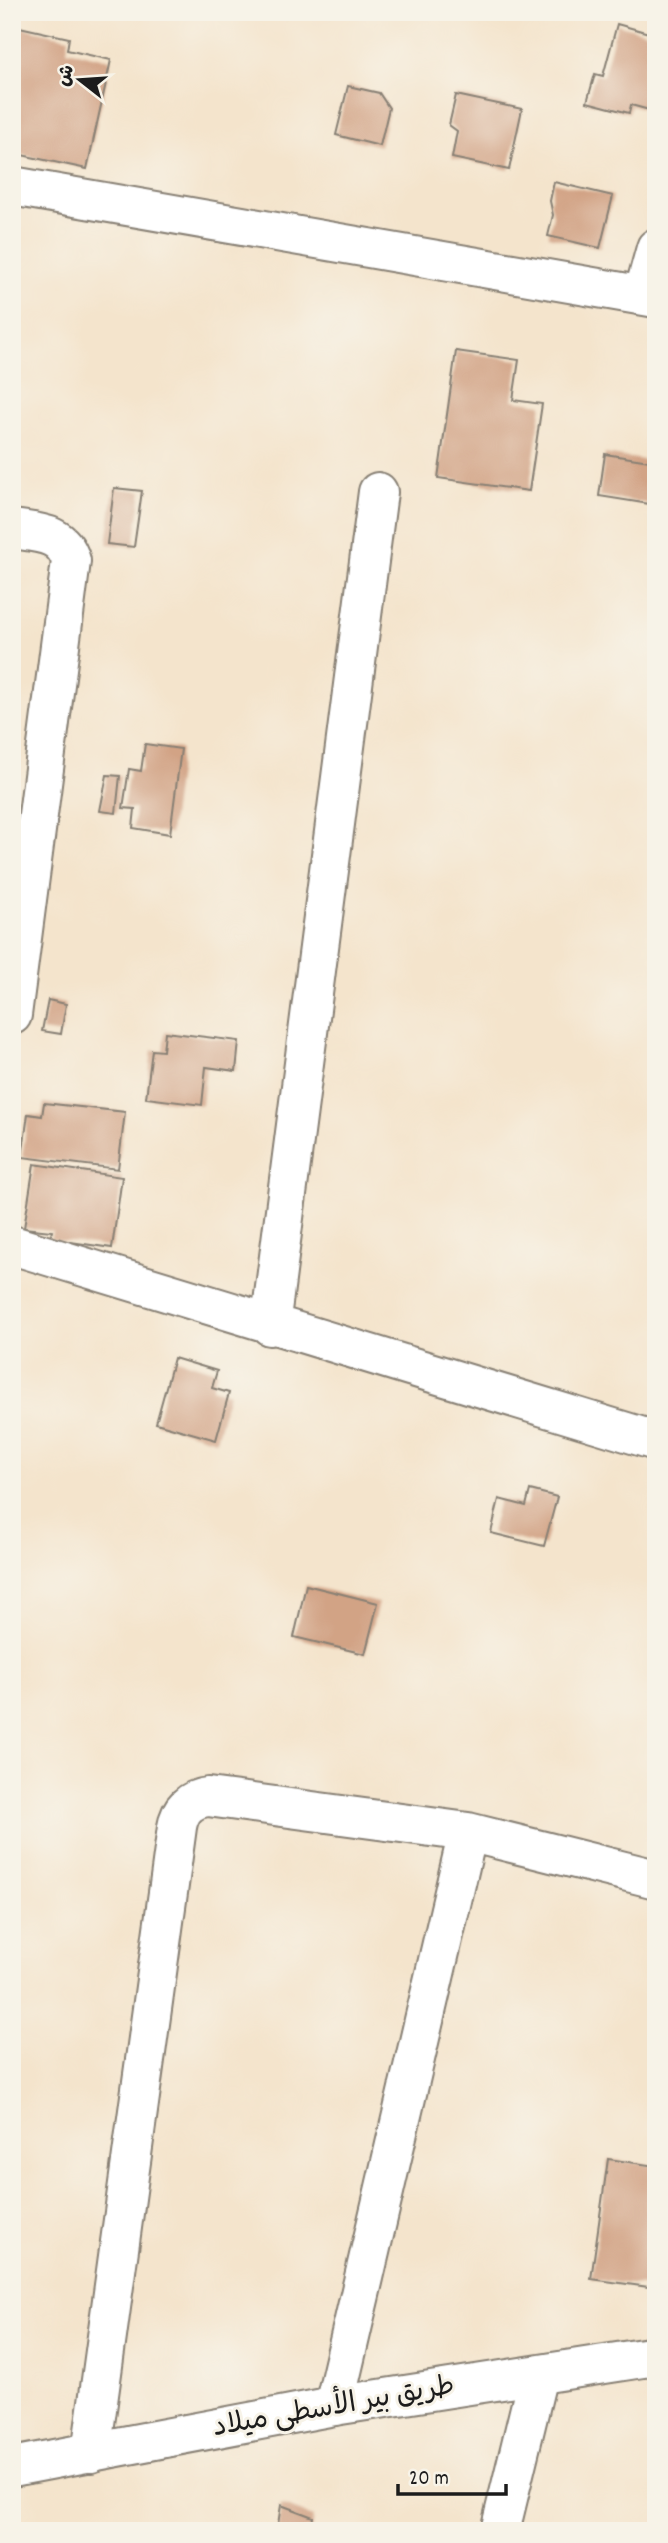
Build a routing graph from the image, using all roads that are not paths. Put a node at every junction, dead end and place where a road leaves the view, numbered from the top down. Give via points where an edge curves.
1 (12, 186) edge
2 (656, 248) edge
3 (649, 296) edge
4 (378, 492) dead end
5 (12, 529) edge
6 (12, 1015) edge
7 (12, 1245) edge
8 (270, 1326) junction
9 (656, 1441) edge
10 (468, 1832) junction
11 (656, 1879) edge
12 (656, 2356) edge
13 (538, 2375) junction
14 (334, 2406) junction
15 (92, 2453) junction
16 (12, 2467) edge
17 (500, 2531) edge

1 - 3 street
2 - 3 street
4 - 8 street
5 - 6 street via 51,535 61,541 71,561
7 - 8 street
8 - 9 street
10 - 11 street
10 - 14 street
10 - 15 street via 208,1797 190,1802 178,1817
12 - 13 street, طريق بير الأسطى ميلاد
13 - 14 street, طريق بير الأسطى ميلاد
13 - 17 street
14 - 15 street, طريق بير الأسطى ميلاد
15 - 16 street, طريق بير الأسطى ميلاد

